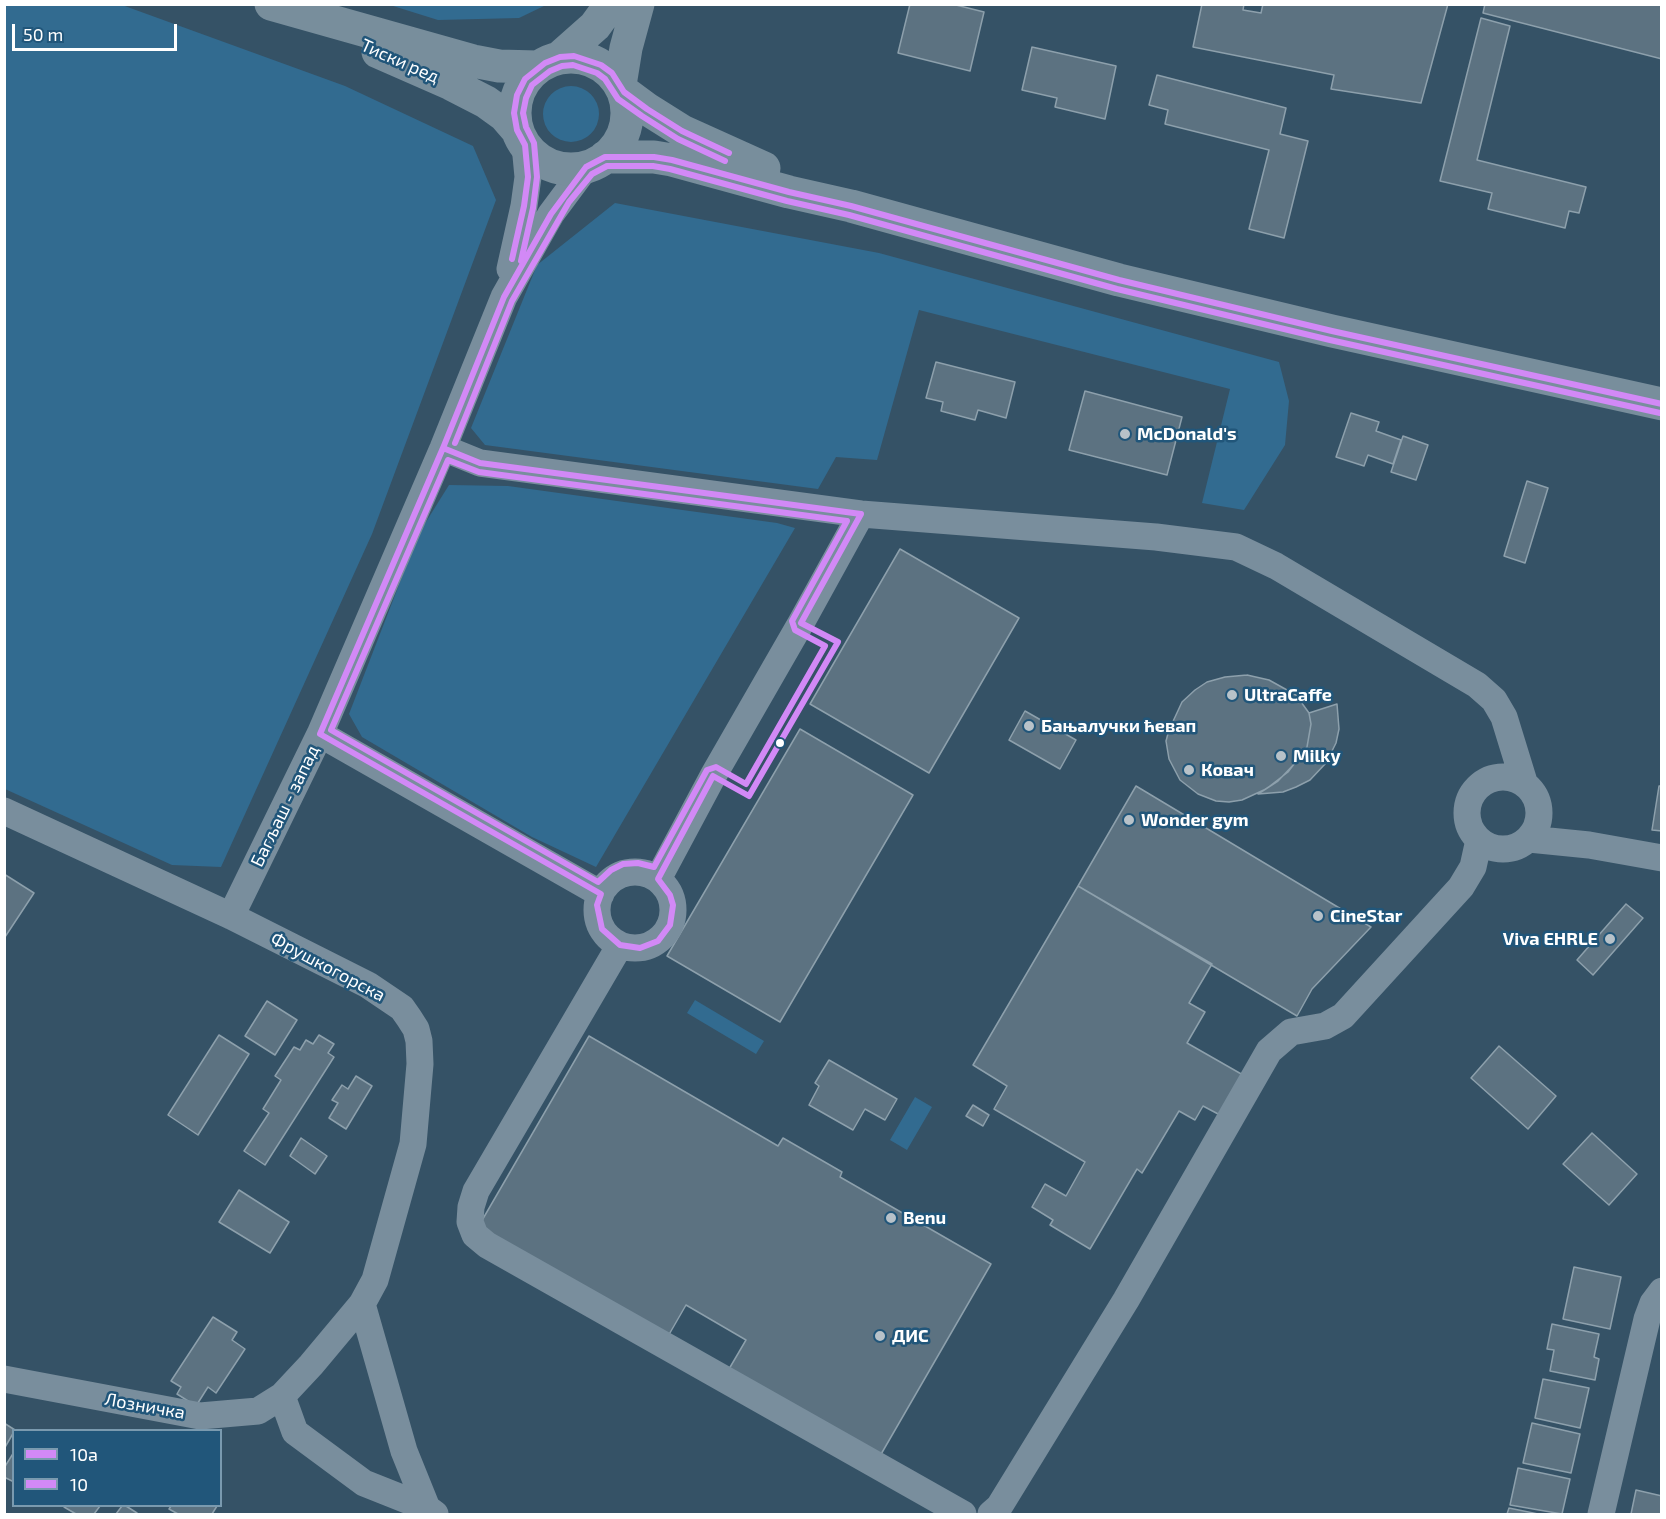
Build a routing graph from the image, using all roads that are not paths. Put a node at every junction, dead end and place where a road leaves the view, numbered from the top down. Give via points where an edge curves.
1 (611, 4) edge
2 (638, 4) edge
3 (273, 5) edge
4 (549, 62) junction
5 (622, 88) junction
6 (521, 137) junction
7 (596, 162) junction
8 (851, 206) junction
9 (504, 297) junction
10 (1662, 404) edge
11 (443, 448) junction
12 (861, 514) junction
13 (320, 734) junction
14 (1512, 779) junction
15 (4, 811) edge
16 (1540, 815) junction
17 (1479, 840) junction
18 (1518, 844) junction
19 (1589, 845) junction
20 (1662, 858) edge
21 (658, 879) junction
22 (1461, 887) junction
23 (600, 894) junction
24 (231, 916) junction
25 (620, 945) junction
26 (1662, 1292) edge
27 (362, 1304) junction
28 (4, 1379) edge
29 (282, 1396) junction
30 (431, 1511) edge
31 (963, 1515) edge
32 (991, 1515) edge
33 (1601, 1515) edge

1 - 4 main road via 595,26
2 - 5 main road via 626,48
3 - 4 main road, Тиски ред via 472,61 499,66
3 - 6 main road, Тиски ред via 461,89 495,109
4 - 5 main road via 574,56 601,65
4 - 6 main road via 525,80 517,95 514,112
5 - 7 main road via 627,110 625,128 618,144
5 - 8 main road via 661,119 704,142
6 - 7 main road via 534,155 558,168
6 - 9 street, Багљаш - запад via 528,177
7 - 8 main road via 647,157 672,160
7 - 9 street, Багљаш - запад via 551,214
8 - 10 main road via 1265,316
9 - 11 street, Багљаш - запад
11 - 12 street via 480,463 507,468
11 - 13 street, Багљаш - запад
12 - 14 street via 1236,547 1477,685 1494,700 1504,717 1510,736
12 - 21 street
13 - 23 street
13 - 24 street, Багљаш - запад
14 - 16 street via 1536,796
14 - 17 street via 1483,783 1471,796 1469,824
15 - 24 street, Фрушкогорска
16 - 18 street via 1535,832
16 - 19 street
17 - 18 street via 1488,846
17 - 22 street via 1473,867
18 - 19 street
18 - 22 street
19 - 20 street
21 - 23 street via 648,874 626,873 616,877
21 - 25 street via 673,905 666,933 649,946
22 - 32 street via 1343,1016 1325,1026 1291,1032 1269,1051 1126,1300
23 - 25 street via 597,905 602,929
24 - 27 street, Фрушкогорска via 368,985 402,1008 416,1029 420,1064 413,1144 384,1252
25 - 31 street via 476,1191 470,1222 475,1234 498,1251
26 - 33 street via 1647,1319
27 - 29 street, Фрушкогорска
27 - 30 street via 404,1451
28 - 29 street, Лозничка via 200,1416 258,1411
29 - 30 street via 295,1432 364,1483

